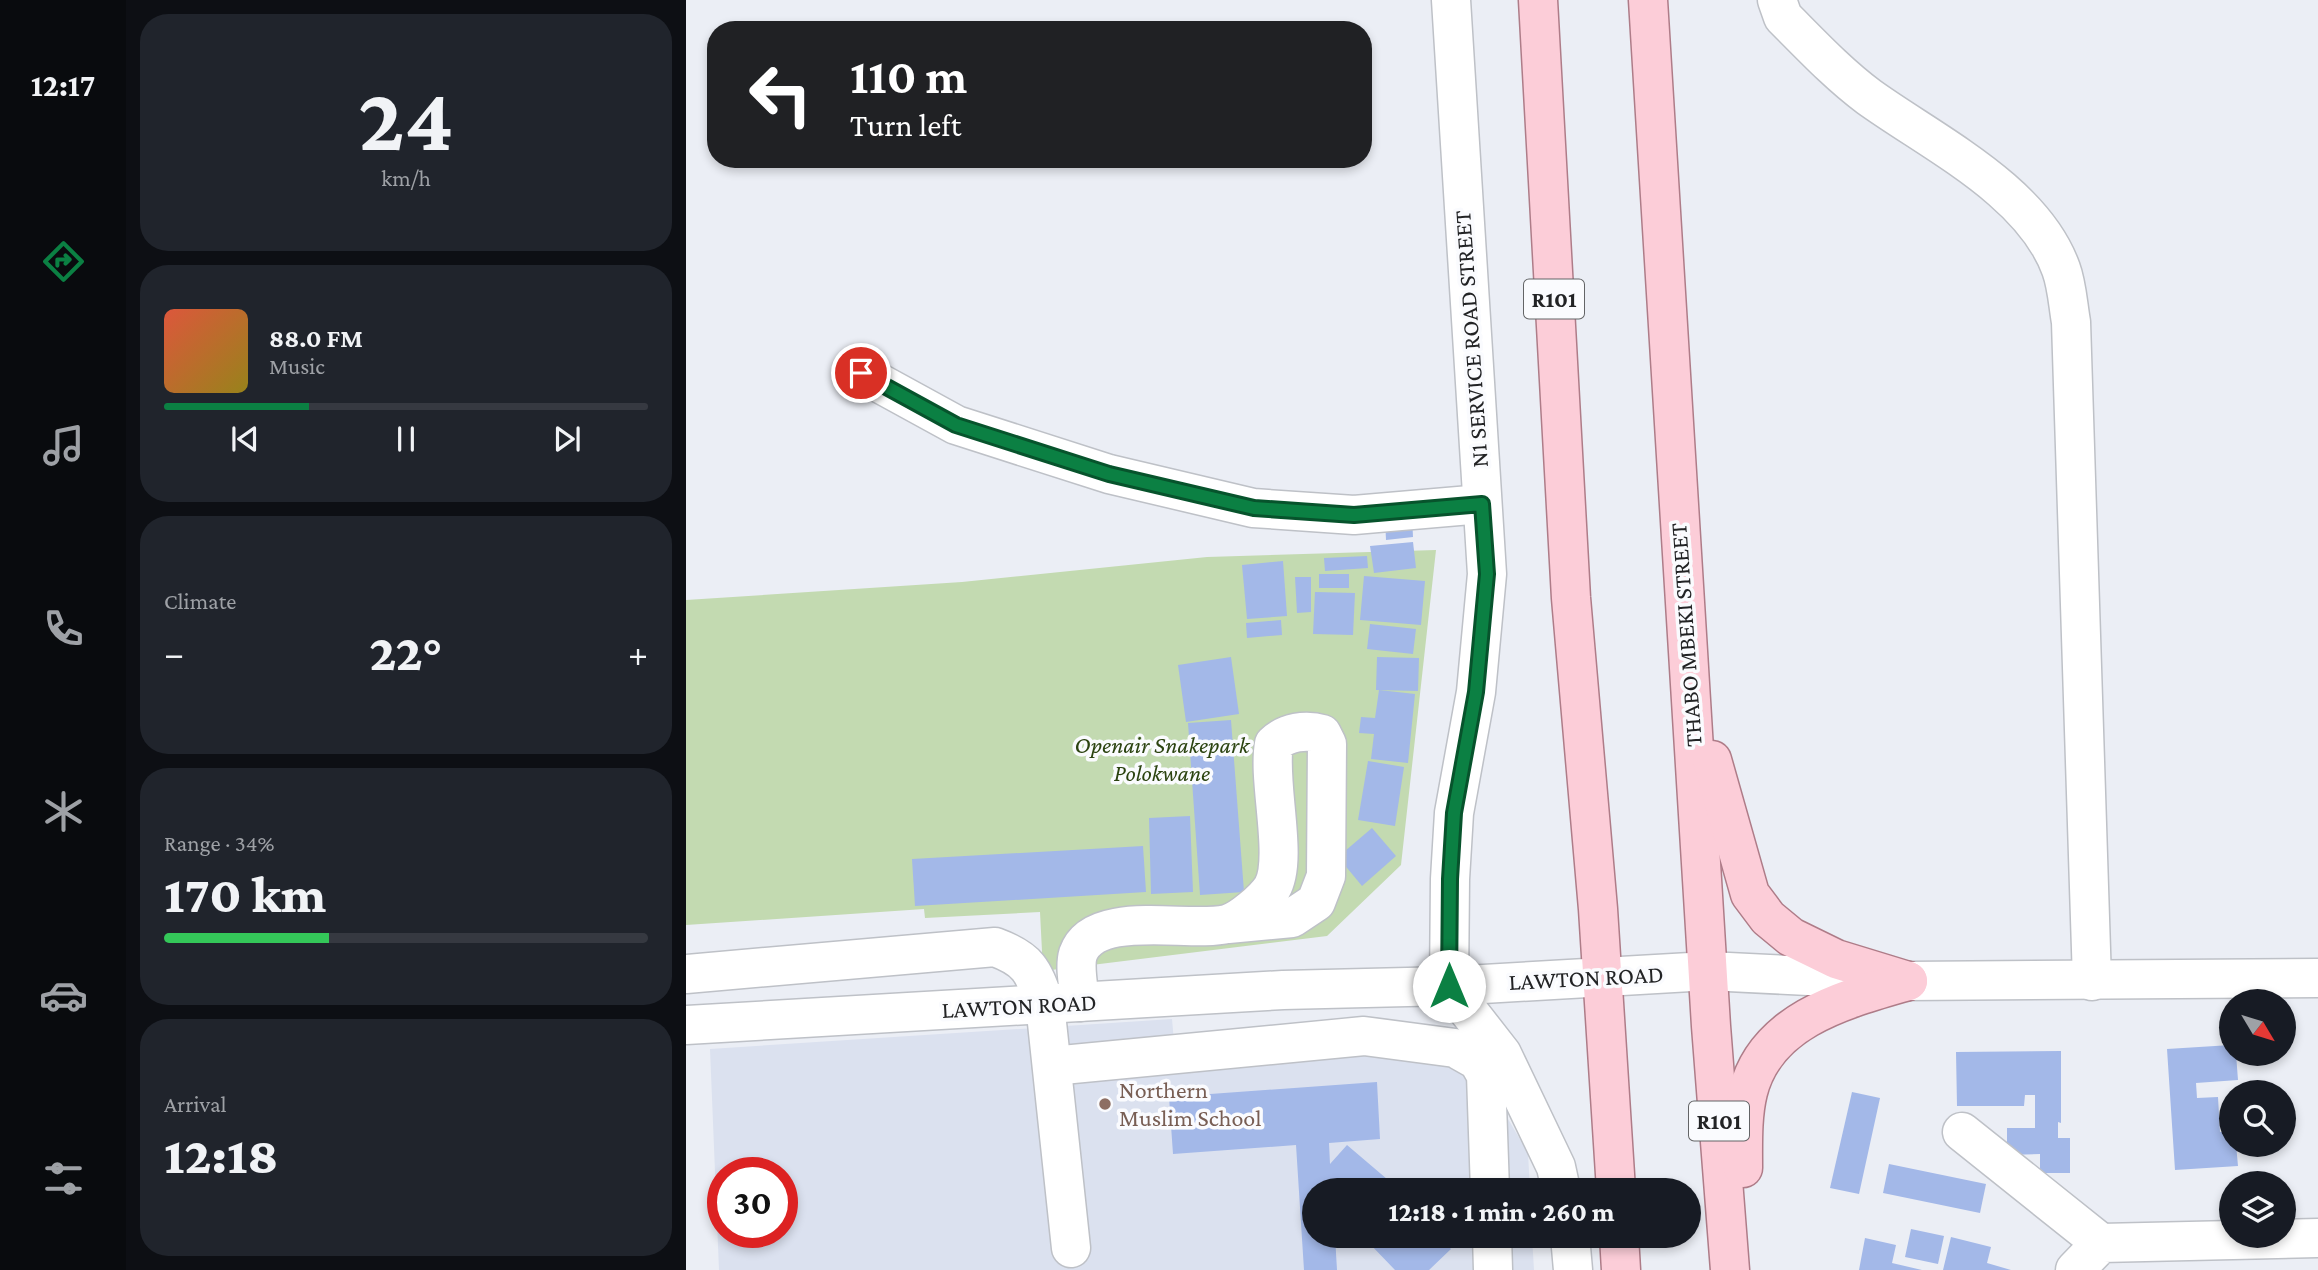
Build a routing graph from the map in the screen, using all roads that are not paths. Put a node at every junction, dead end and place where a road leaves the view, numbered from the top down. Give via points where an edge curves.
1 (1451, 0) edge
2 (1538, 0) edge
3 (1648, 0) edge
4 (1777, 0) edge
5 (861, 373) dead end
6 (1482, 504) junction
7 (1689, 670) junction
8 (1228, 924) junction
9 (1708, 971) junction
10 (686, 974) edge
11 (1602, 975) junction
12 (2318, 978) edge
13 (1908, 981) junction
14 (2092, 981) junction
15 (1449, 986) junction
16 (1063, 1003) junction
17 (686, 1025) edge
18 (1052, 1066) junction
19 (1962, 1132) dead end
20 (1490, 1178) edge
21 (1558, 1178) edge
22 (1615, 1178) edge
23 (2318, 1238) edge
24 (1071, 1248) dead end
25 (1492, 1248) edge
26 (1571, 1248) edge
27 (1620, 1248) edge
28 (2088, 1256) edge
29 (1493, 1270) edge
30 (1573, 1270) edge
31 (1621, 1270) edge
32 (1730, 1270) edge
33 (1738, 1270) edge

1 - 6 street, N1 SERVICE ROAD STREET
2 - 11 main road, R101 via 1571,597
3 - 7 main road, THABO MBEKI STREET / R101
4 - 14 street via 1783,16 1866,95 2008,196 2037,226 2061,269 2071,322
5 - 6 street via 956,425 1109,474 1254,508 1354,515
6 - 15 street, N1 SERVICE ROAD STREET via 1487,574 1476,692 1454,813
7 - 9 main road, THABO MBEKI STREET / R101
7 - 13 main road via 1750,894 1768,918 1791,937 1836,959
8 - 8 street via 1292,918 1316,902 1326,876 1327,744 1322,734 1282,736 1274,744 1278,865 1274,885 1264,899
8 - 16 street via 1107,928 1087,938
9 - 11 street, LAWTON ROAD
9 - 13 street, LAWTON ROAD
9 - 32 main road, THABO MBEKI STREET / R101
10 - 16 street via 995,947 1019,956
11 - 15 street, LAWTON ROAD
11 - 22 main road, R101
12 - 14 street, LAWTON ROAD
13 - 14 street, LAWTON ROAD
13 - 33 main road via 1816,1012 1788,1031 1762,1059 1748,1092
15 - 16 street, LAWTON ROAD
15 - 21 street via 1502,1054
16 - 17 street, LAWTON ROAD
16 - 18 street
18 - 20 street via 1364,1036 1455,1048 1478,1061 1486,1075
18 - 24 street
19 - 28 street
23 - 28 street
25 - 29 street
26 - 30 street
27 - 31 main road

